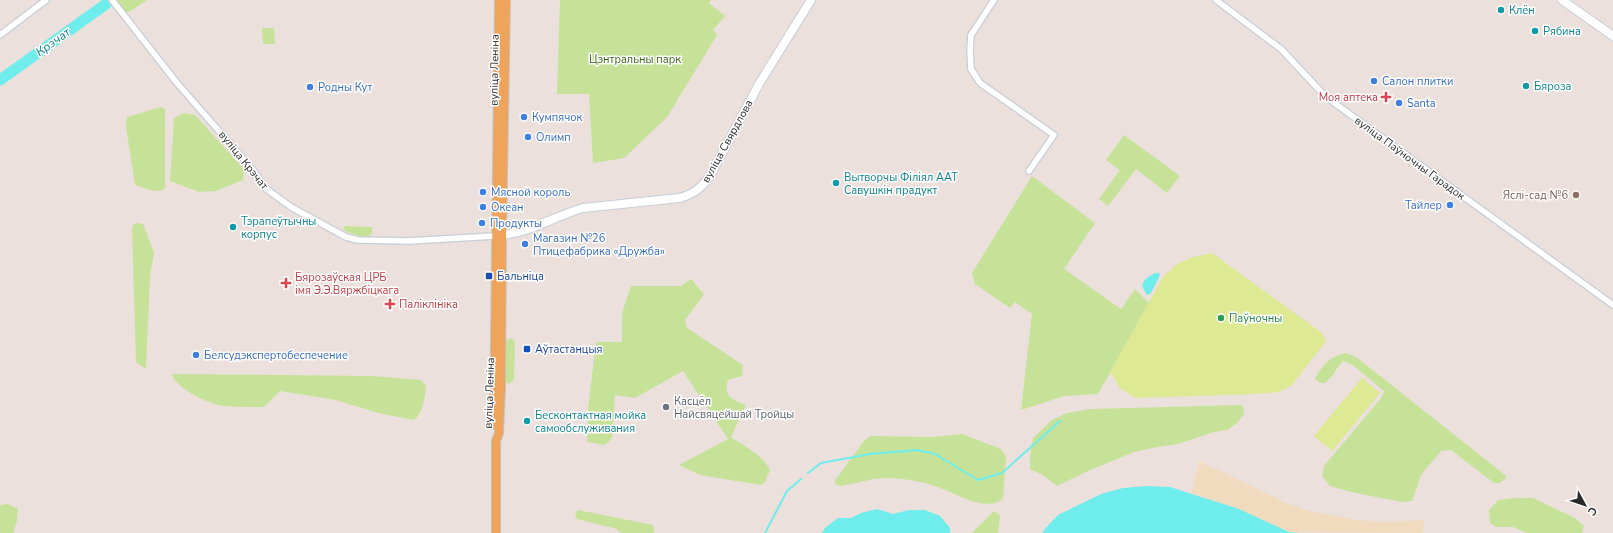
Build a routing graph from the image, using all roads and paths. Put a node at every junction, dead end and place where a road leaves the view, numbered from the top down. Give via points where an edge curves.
1 (46, 0) edge
2 (112, 0) edge
3 (499, 0) edge
4 (506, 0) edge
5 (810, 0) edge
6 (994, 0) edge
7 (1216, 0) edge
8 (1562, 0) edge
9 (0, 35) edge
10 (1613, 36) edge
11 (1029, 171) dead end
12 (498, 236) junction
13 (1613, 305) edge
14 (496, 533) edge

1 - 9 street
2 - 12 street, вуліца Крэчат via 177,83 254,171 265,188 290,207 346,237 358,240 408,241
3 - 12 main road, вуліца Леніна
4 - 12 main road, вуліца Леніна
5 - 12 main road, вуліца Свярдлова via 766,72 712,172 698,190 679,198 583,208 523,232
6 - 11 street via 971,35 971,68 980,83 1054,136
7 - 13 street, вуліца Паўночны Гарадок via 1281,49 1326,97
8 - 10 main road
12 - 14 main road, вуліца Леніна via 494,432

